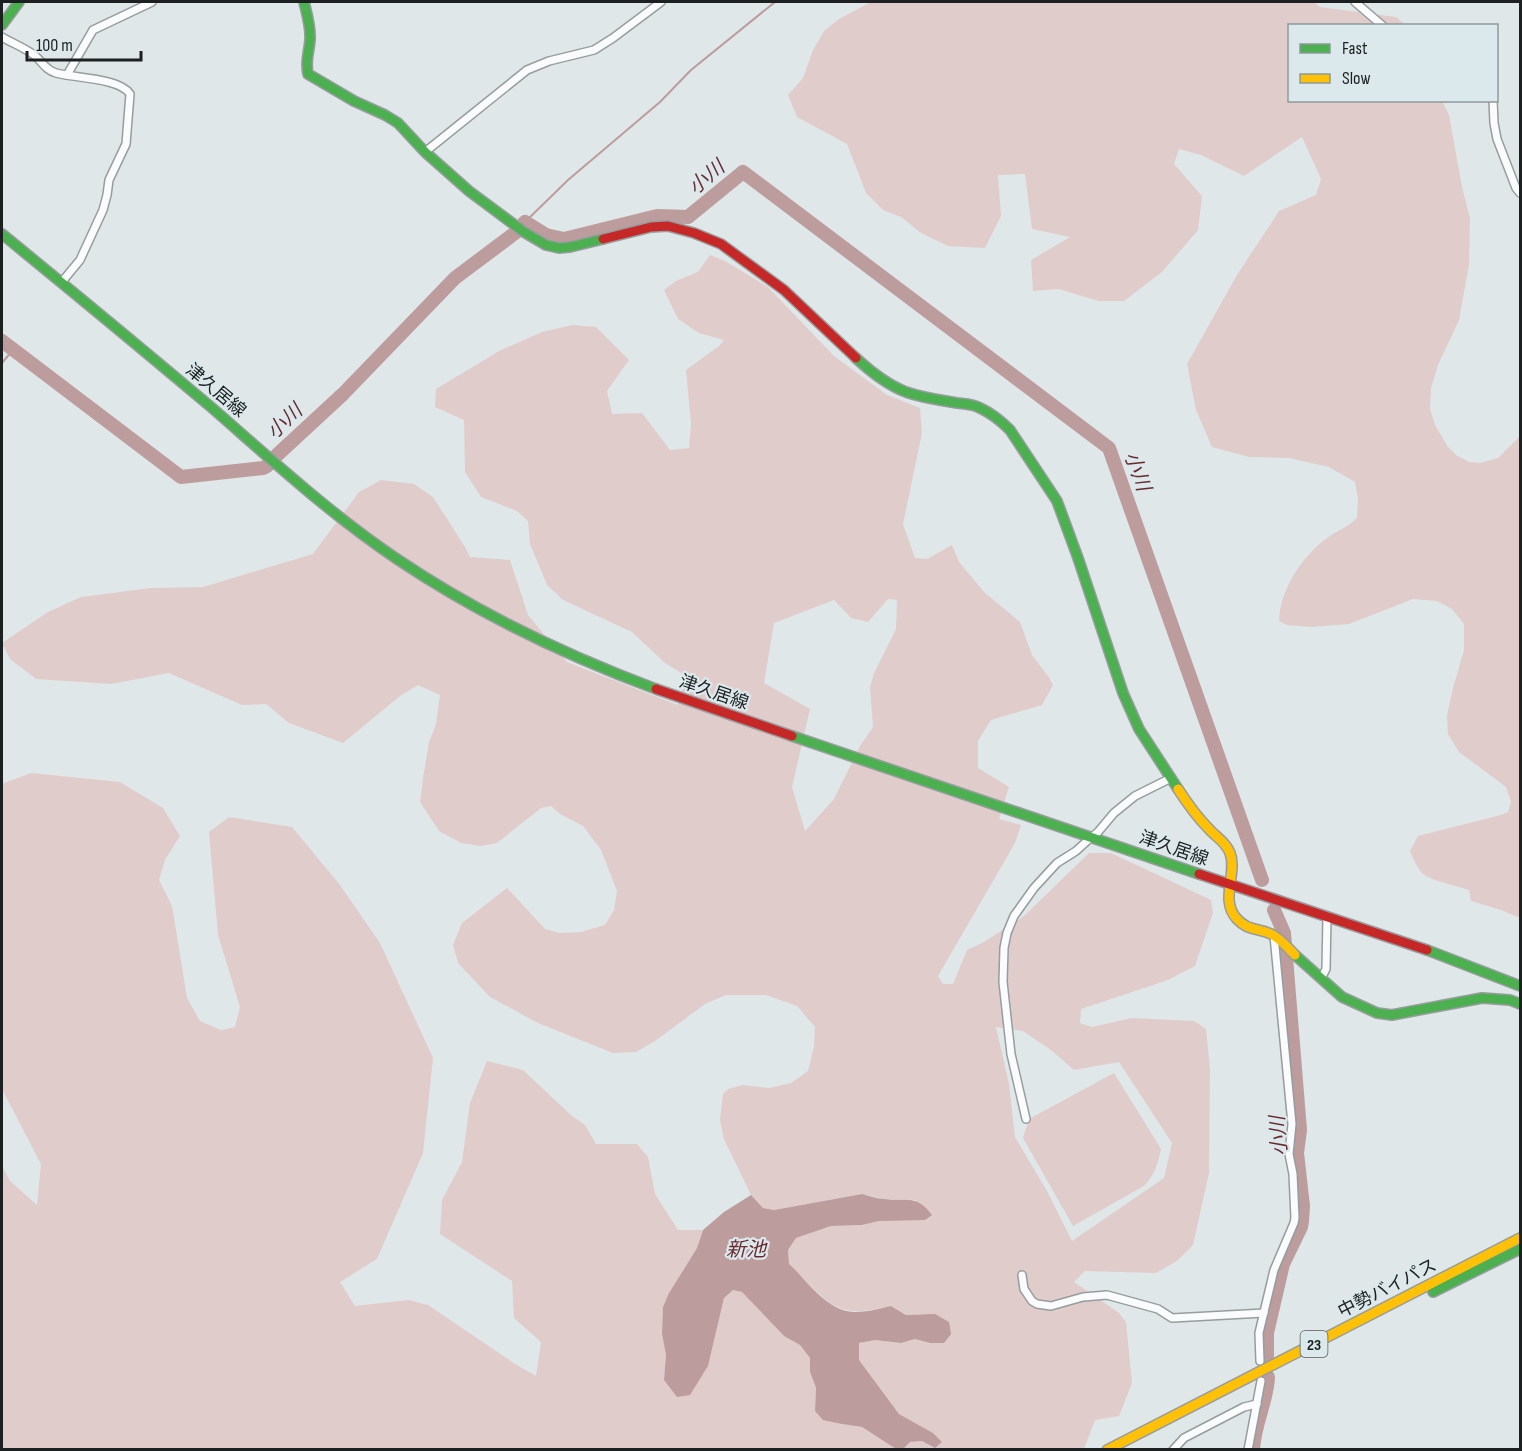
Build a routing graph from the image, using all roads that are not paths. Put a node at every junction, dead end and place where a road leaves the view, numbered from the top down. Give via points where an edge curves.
1 (19, 2) edge
2 (152, 2) edge
3 (304, 2) edge
4 (661, 2) edge
5 (1355, 2) edge
6 (1381, 24) edge
7 (2, 25) edge
8 (2, 37) edge
9 (67, 75) junction
10 (1492, 102) edge
11 (425, 152) junction
12 (1521, 193) edge
13 (2, 234) edge
14 (61, 283) junction
15 (1171, 778) junction
16 (1092, 837) junction
17 (1229, 885) junction
18 (1327, 916) junction
19 (1281, 942) junction
20 (1321, 978) junction
21 (1521, 986) edge
22 (1521, 1004) edge
23 (1026, 1119) dead end
24 (1521, 1238) edge
25 (1521, 1249) edge
26 (1022, 1275) dead end
27 (1264, 1312) junction
28 (1260, 1361) dead end
29 (1261, 1381) dead end
30 (1257, 1404) junction
31 (1107, 1449) edge
32 (1116, 1449) edge
33 (1173, 1449) edge
34 (1248, 1449) edge

1 - 7 main road
2 - 9 street via 93,30
3 - 11 main road via 310,28 304,62 308,74 398,123
4 - 11 street via 594,50 527,70
5 - 6 street
8 - 9 street via 34,55 50,71
9 - 14 street via 124,87 131,99 126,144 109,180 103,210 80,260
10 - 12 street via 1497,139
11 - 15 main road via 469,191 546,245 559,248 668,226 721,244 784,290 863,365 894,387 932,399 972,405 1002,422 1057,501 1123,693 1139,729
13 - 14 main road, 津久居線
14 - 16 main road, 津久居線 via 360,534 489,614 631,681
15 - 16 street via 1135,796
15 - 17 main road via 1188,805 1230,851 1233,864
16 - 17 main road, 津久居線
16 - 23 street via 1057,863 1034,888 1007,933 1003,982 1011,1054
17 - 18 main road, 津久居線
17 - 19 main road via 1228,894 1237,919
18 - 20 street via 1326,969
18 - 21 main road, 津久居線
19 - 20 main road
19 - 27 street via 1295,1218 1274,1270
20 - 22 main road via 1342,997 1377,1013 1392,1015 1482,998
24 - 31 main road, 中勢バイパス / 23
25 - 32 main road, 中勢バイパス / 23 via 1321,1343
26 - 27 street via 1024,1289 1037,1304 1051,1306 1107,1295 1158,1309 1172,1318
27 - 28 street
29 - 30 street
30 - 33 street via 1184,1438
30 - 34 street

